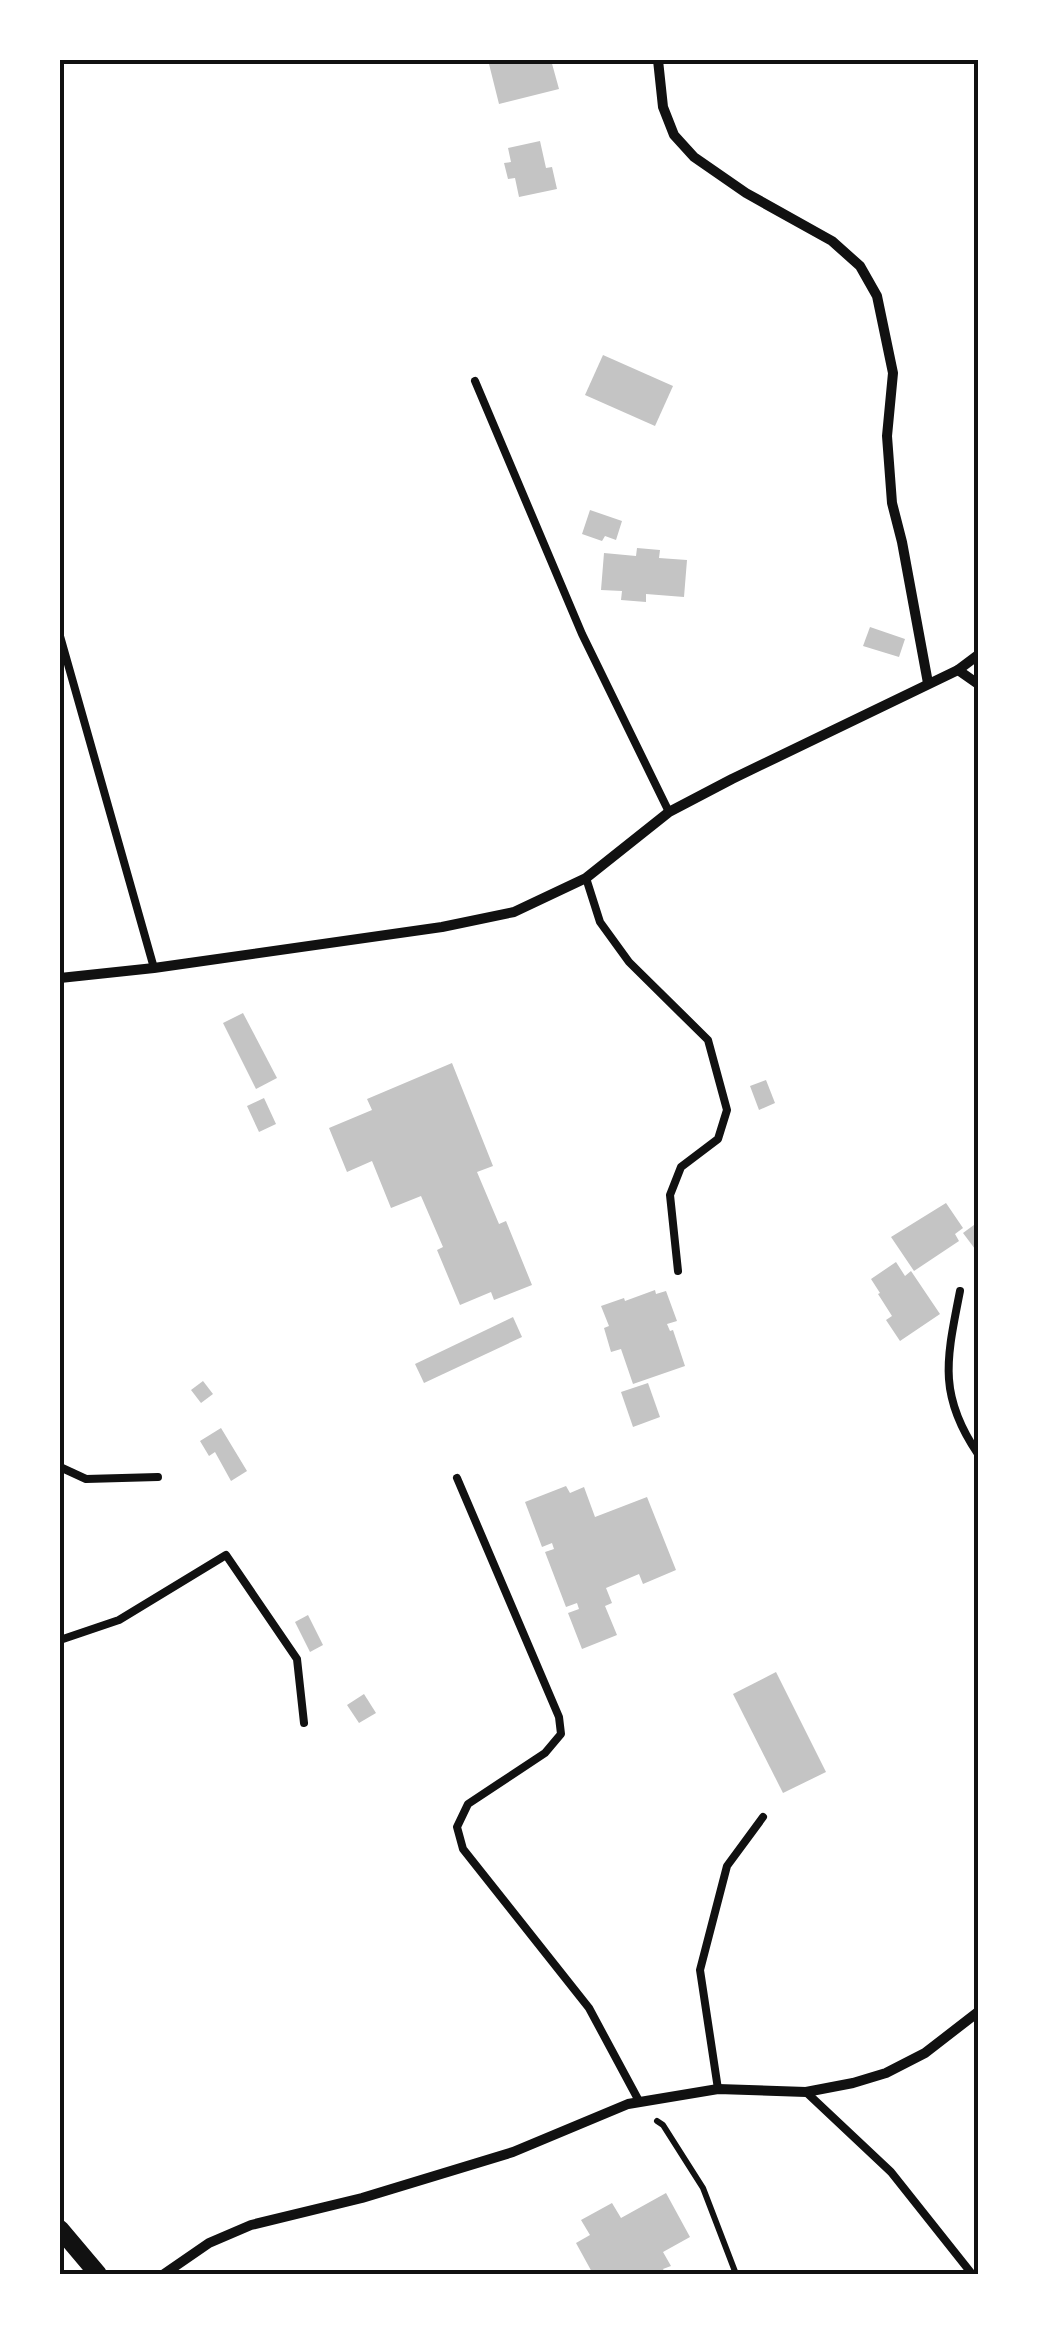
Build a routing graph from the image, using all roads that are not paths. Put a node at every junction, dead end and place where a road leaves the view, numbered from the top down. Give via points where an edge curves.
1 (658, 60) edge
2 (474, 381) dead end
3 (60, 636) edge
4 (978, 655) edge
5 (958, 670) junction
6 (928, 683) junction
7 (978, 684) edge
8 (669, 812) junction
9 (586, 878) junction
10 (154, 968) junction
11 (60, 978) edge
12 (678, 1271) dead end
13 (960, 1292) dead end
14 (978, 1454) edge
15 (60, 1467) edge
16 (158, 1476) dead end
17 (457, 1478) dead end
18 (60, 1640) edge
19 (304, 1723) dead end
20 (763, 1817) dead end
21 (978, 2012) edge
22 (718, 2089) junction
23 (806, 2092) junction
24 (634, 2103) junction
25 (60, 2228) edge
26 (98, 2274) edge
27 (164, 2274) edge
28 (972, 2274) edge

1 - 6 street via 674,135 746,193 832,241 860,266 877,296 893,374 887,436 892,503
2 - 8 lane via 582,634
3 - 10 lane
4 - 5 street
5 - 6 street
5 - 7 street
6 - 8 street
8 - 9 street
9 - 10 street via 514,912 442,927
9 - 12 lane via 600,922 629,962 708,1040 727,1110 718,1138 681,1168 670,1195
10 - 11 street
13 - 14 lane via 949,1391
15 - 16 lane via 86,1479
17 - 24 lane via 562,1734 468,1804 457,1827 463,1849 589,2008
18 - 19 lane via 119,1620 226,1555 297,1660
20 - 22 lane via 727,1866 700,1970
21 - 23 street via 925,2053 886,2072
22 - 23 street
22 - 24 street
23 - 28 lane via 891,2172
24 - 27 street via 514,2152 251,2225 209,2242
25 - 26 street

